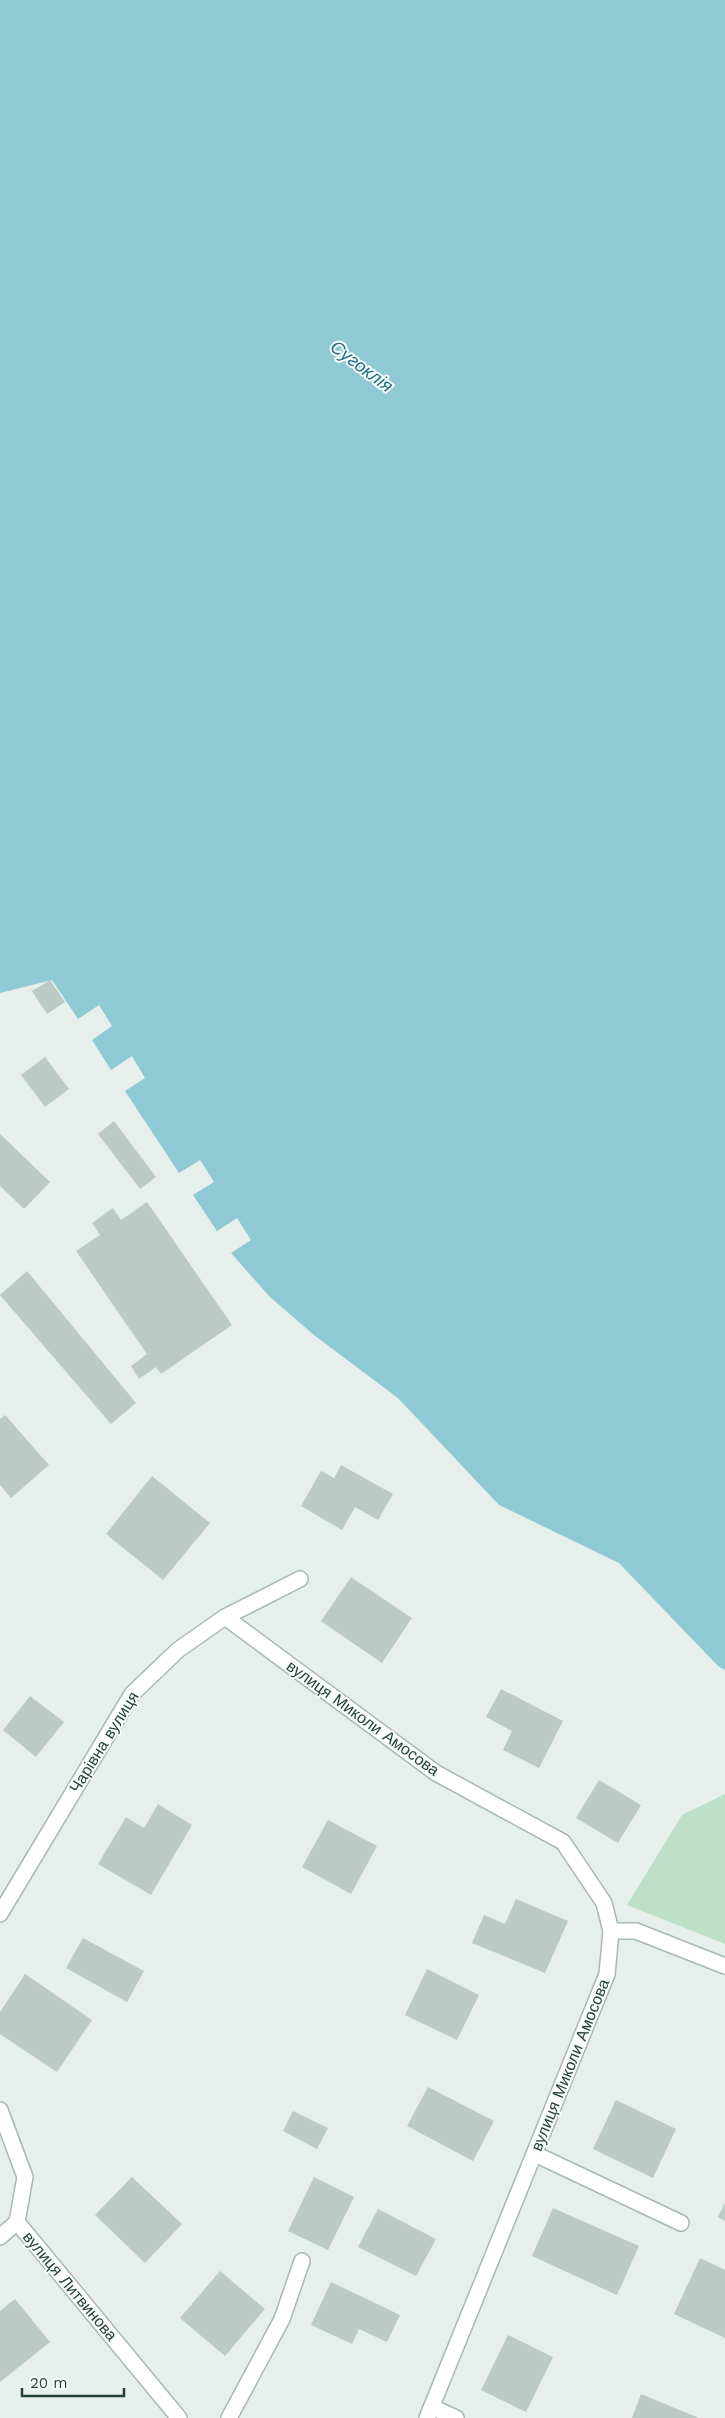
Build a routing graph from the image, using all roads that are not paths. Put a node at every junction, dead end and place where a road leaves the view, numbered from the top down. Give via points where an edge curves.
1 (300, 1578) dead end
2 (225, 1617) junction
3 (0, 1914) edge
4 (611, 1931) junction
5 (725, 1966) edge
6 (0, 2110) edge
7 (535, 2154) junction
8 (16, 2222) junction
9 (681, 2223) dead end
10 (0, 2237) edge
11 (302, 2261) dead end
12 (430, 2412) edge
13 (180, 2418) edge
14 (229, 2418) edge
15 (456, 2418) edge

1 - 2 street, Чарівна вулиця
2 - 3 street, Чарівна вулиця via 178,1650 132,1694
2 - 4 street, вулиця Миколи Амосова via 436,1773 563,1842 604,1903
4 - 5 street via 636,1931
4 - 7 street, вулиця Миколи Амосова via 607,1974
6 - 8 street, вулиця Литвинова via 25,2177
7 - 9 street
7 - 12 street, вулиця Миколи Амосова
8 - 10 street
8 - 13 street, вулиця Литвинова
11 - 14 street via 282,2319
12 - 15 street

